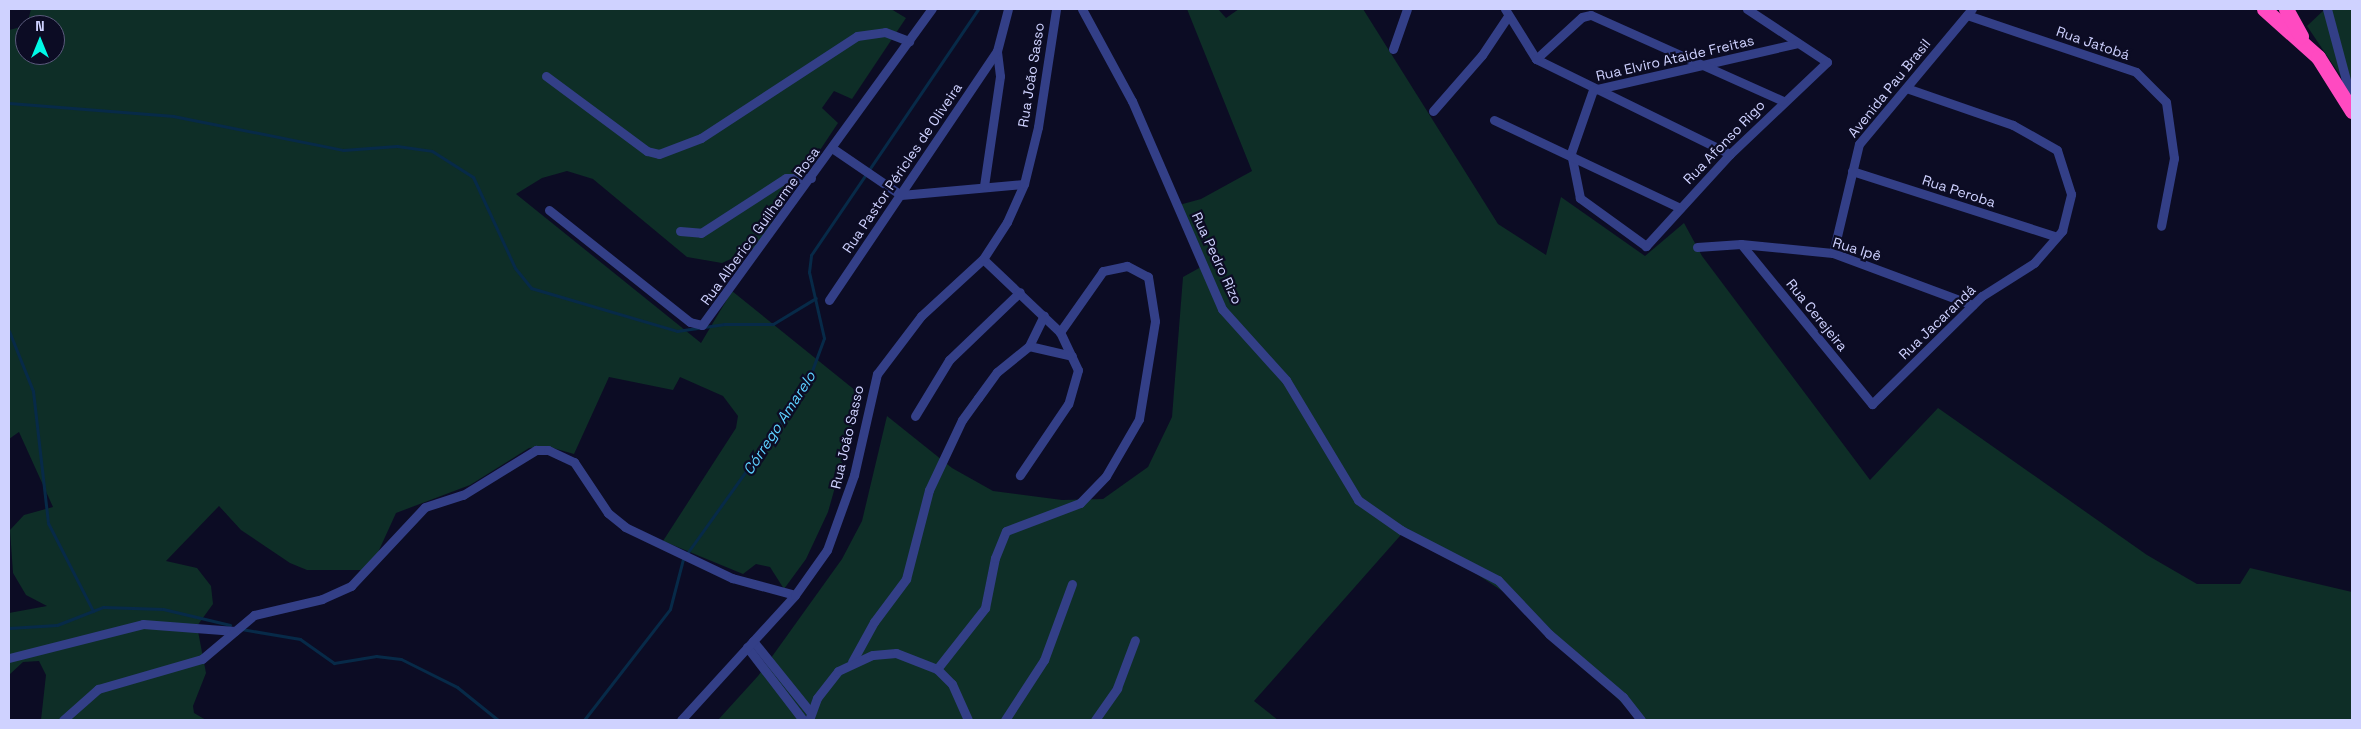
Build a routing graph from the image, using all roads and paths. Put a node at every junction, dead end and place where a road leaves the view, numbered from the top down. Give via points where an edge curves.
1 (932, 9) edge
2 (1008, 9) edge
3 (1056, 9) edge
4 (1082, 9) edge
5 (1407, 9) edge
6 (1746, 9) edge
7 (2264, 9) edge
8 (2286, 9) edge
9 (2327, 9) edge
10 (1506, 12) edge
11 (1969, 12) edge
12 (909, 41) junction
13 (2304, 41) junction
14 (1798, 43) junction
15 (1393, 49) dead end
16 (998, 51) junction
17 (1536, 59) junction
18 (1704, 66) junction
19 (546, 76) dead end
20 (1906, 88) junction
21 (1593, 90) junction
22 (1783, 101) junction
23 (2352, 102) edge
24 (1433, 111) dead end
25 (2352, 111) edge
26 (1494, 120) dead end
27 (832, 148) junction
28 (1571, 153) junction
29 (1730, 154) junction
30 (1852, 172) junction
31 (811, 178) junction
32 (1024, 184) junction
33 (984, 186) junction
34 (901, 195) junction
35 (1680, 208) junction
36 (550, 210) dead end
37 (2160, 226) dead end
38 (680, 231) dead end
39 (2057, 237) junction
40 (1741, 244) junction
41 (1697, 247) dead end
42 (1833, 254) junction
43 (983, 259) junction
44 (1020, 292) junction
45 (829, 300) dead end
46 (1973, 305) junction
47 (1044, 315) junction
48 (1060, 332) junction
49 (1029, 346) junction
50 (1072, 356) junction
51 (1872, 404) joint
52 (915, 416) dead end
53 (1020, 475) dead end
54 (1072, 584) dead end
55 (795, 594) junction
56 (235, 630) junction
57 (1135, 640) dead end
58 (750, 644) junction
59 (9, 658) edge
60 (852, 662) junction
61 (938, 670) junction
62 (808, 714) edge
63 (799, 719) edge
64 (63, 720) edge
65 (681, 720) edge
66 (968, 720) edge
67 (1005, 720) edge
68 (1096, 720) edge
69 (1641, 720) edge

1 - 12 street, Rua Alberico Guilherme Rosa
2 - 16 street
3 - 32 street, Rua João Sasso via 1038,127
4 - 69 street, Rua Pedro Rizo via 1132,101 1222,309 1286,380 1358,500 1401,530 1498,580 1549,634 1623,697
5 - 15 street
6 - 14 street
7 - 13 highway
8 - 13 highway
9 - 23 street
10 - 17 street
10 - 24 street via 1482,55
11 - 20 street, Avenida Pau Brasil
11 - 37 street, Rua Jatobá via 2136,72 2166,102 2174,158
12 - 19 street via 885,32 857,36 701,138 659,154 646,151
12 - 27 street, Rua Alberico Guilherme Rosa
13 - 25 highway
14 - 18 street, Rua Elviro Ataide Freitas
14 - 22 street, Rua Afonso Rigo via 1827,62
16 - 33 street via 1000,76
16 - 34 street, Rua Pastor Péricles de Oliveira
17 - 18 street via 1582,17 1590,15
17 - 21 street
18 - 21 street, Rua Elviro Ataide Freitas
18 - 22 street
20 - 30 street, Avenida Pau Brasil via 1858,144
20 - 39 street, Rua Jacarandá via 2012,126 2058,150 2071,194
21 - 28 street, Rua Elviro Ataide Freitas
21 - 29 street
22 - 29 street, Rua Afonso Rigo
26 - 28 street
27 - 31 street, Rua Alberico Guilherme Rosa
27 - 34 street
28 - 35 street
28 - 35 street, Rua Afonso Rigo via 1582,200 1646,246
29 - 35 street, Rua Afonso Rigo
30 - 39 street, Rua Peroba
30 - 42 street, Avenida Pau Brasil
31 - 36 street, Rua Alberico Guilherme Rosa via 702,325 690,322
31 - 38 street via 786,178 701,233
32 - 33 street
32 - 43 street, Rua João Sasso
33 - 34 street via 918,197
34 - 45 street, Rua Pastor Péricles de Oliveira
39 - 46 street, Rua Jacarandá via 2034,263
40 - 41 street, Rua Ipê
40 - 42 street, Rua Ipê
40 - 51 street, Rua Cerejeira
42 - 46 street, Rua Ipê
43 - 44 street
43 - 55 street, Rua João Sasso via 920,316 877,374 837,530
44 - 47 street
44 - 52 street via 948,360
46 - 51 street, Rua Jacarandá
47 - 48 street
47 - 49 street
48 - 50 street
48 - 61 street via 1103,272 1127,266 1148,277 1155,320 1139,419 1106,476 1080,503 1006,532 995,558 985,608
49 - 50 street
49 - 60 street via 997,372 962,420 919,518 906,579
50 - 53 street via 1078,370 1070,398
54 - 67 street via 1044,660
55 - 56 street via 732,578 615,521 570,459 536,450 463,494 425,507 351,586 322,599 272,608 254,615
55 - 58 street, Rua João Sasso
56 - 59 street via 143,624
56 - 64 street via 202,659 98,689
57 - 68 street via 1117,688
58 - 62 street
58 - 63 street
58 - 65 street, Rua João Sasso
60 - 61 street via 896,653
60 - 62 street via 826,683
61 - 66 street via 952,684
62 - 63 street

